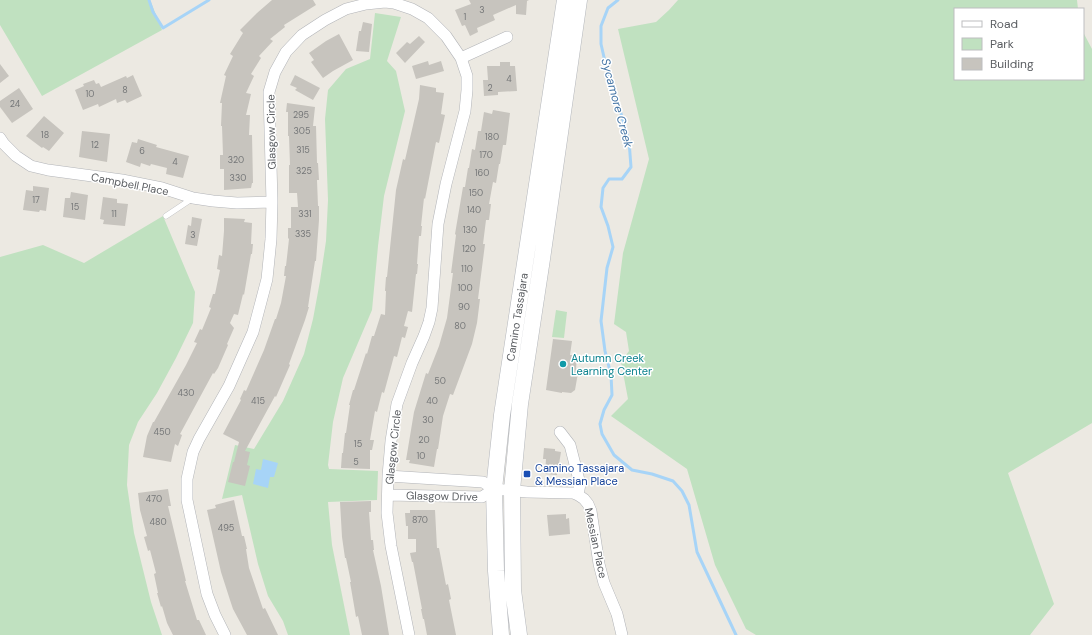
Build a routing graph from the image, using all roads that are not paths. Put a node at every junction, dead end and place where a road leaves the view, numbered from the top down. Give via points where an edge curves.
1 (565, 0) edge
2 (579, 0) edge
3 (385, 1) edge
4 (507, 37) dead end
5 (461, 58) junction
6 (0, 138) edge
7 (193, 198) junction
8 (272, 202) junction
9 (166, 216) dead end
10 (560, 432) dead end
11 (388, 476) junction
12 (494, 489) junction
13 (512, 490) junction
14 (388, 495) junction
15 (578, 495) junction
16 (225, 635) edge
17 (409, 635) edge
18 (501, 635) edge
19 (519, 635) edge
20 (622, 635) edge

1 - 12 main road, Camino Tassajara via 502,415
2 - 13 main road, Camino Tassajara via 520,404
3 - 5 street, Glasgow Circle via 412,9 428,18 446,36
3 - 8 street, Glasgow Circle via 346,9 302,35 286,52 275,72 269,92
4 - 5 street
5 - 11 street, Glasgow Circle via 467,76 466,104 438,224 432,308 398,404
6 - 7 street, Campbell Place via 16,156 31,166 122,180 162,188
7 - 8 street, Campbell Place via 237,203
7 - 9 lane
8 - 16 street, Glasgow Circle via 267,279 252,332 229,386 193,452 187,479 187,500 207,594
10 - 15 street via 570,445 580,484
11 - 12 street, Glasgow Drive via 483,482
11 - 14 street, Glasgow Circle
12 - 13 street, Glasgow Drive
12 - 14 street, Glasgow Drive via 482,497
12 - 18 main road, Camino Tassajara
13 - 15 street, Messian Place via 568,492
13 - 19 main road, Camino Tassajara via 513,590
14 - 17 street, Glasgow Circle via 387,513 391,546
15 - 20 street, Messian Place via 584,499 591,511 599,564

